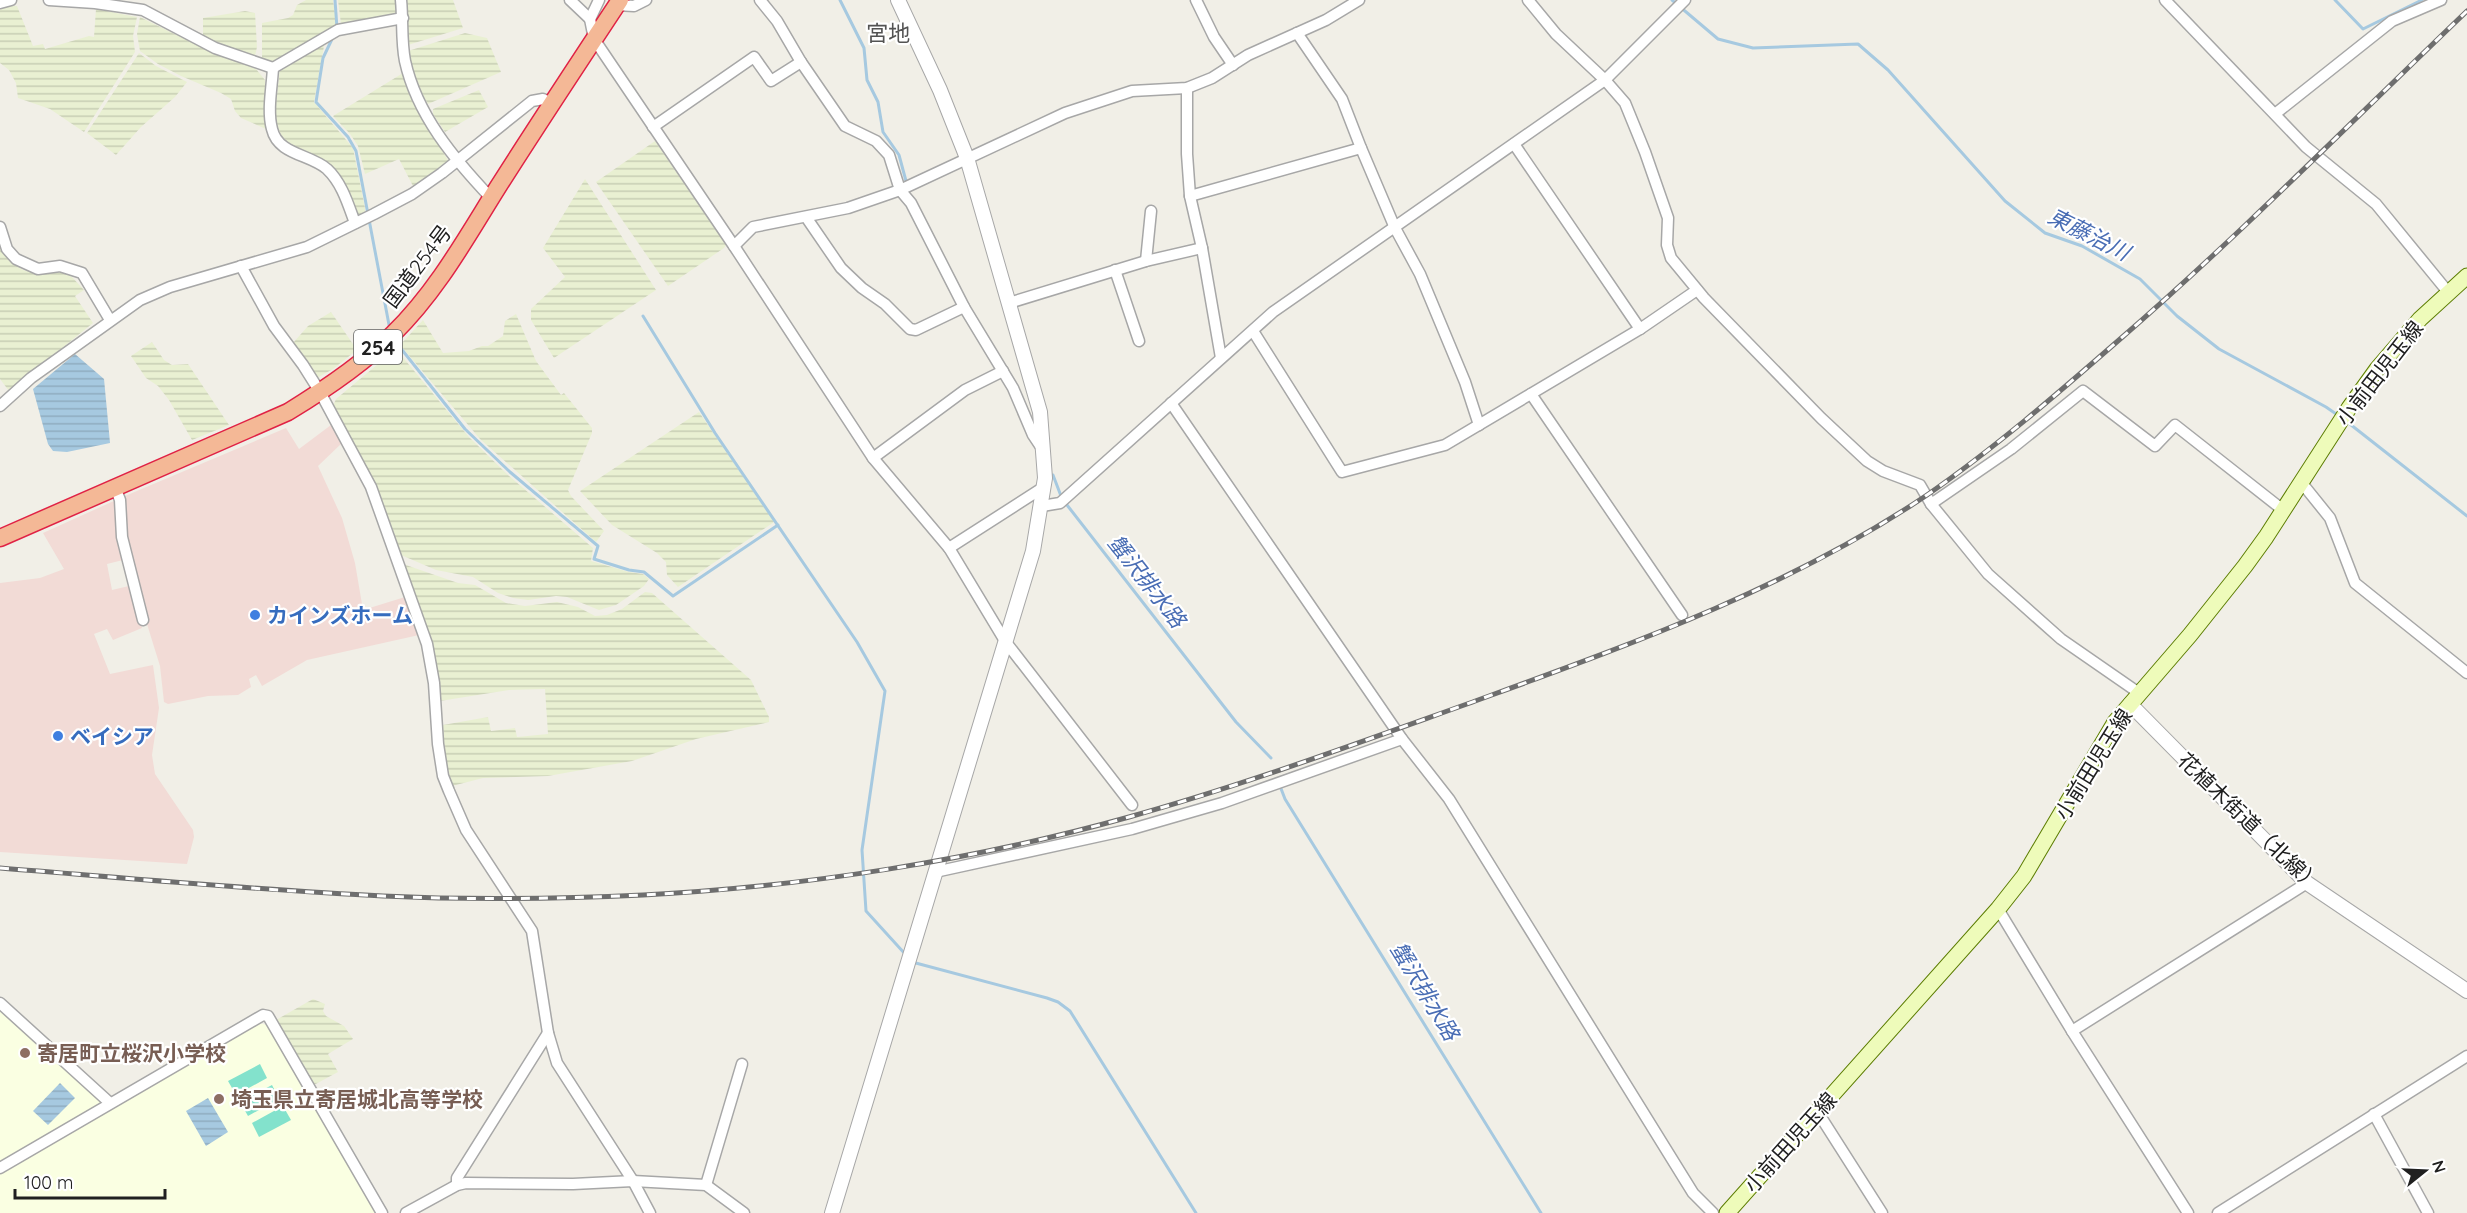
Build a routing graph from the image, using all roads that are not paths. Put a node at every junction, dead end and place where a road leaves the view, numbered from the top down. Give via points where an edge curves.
1 (11, 0) edge
2 (49, 0) edge
3 (401, 0) edge
4 (570, 0) edge
5 (598, 0) edge
6 (646, 0) edge
7 (760, 0) edge
8 (898, 0) edge
9 (1196, 0) edge
10 (1359, 0) edge
11 (1528, 0) edge
12 (1685, 0) edge
13 (2165, 0) edge
14 (2441, 0) edge
15 (0, 3) edge
16 (618, 3) edge
17 (145, 5) edge
18 (403, 18) junction
19 (590, 19) junction
20 (1298, 33) junction
21 (594, 39) junction
22 (801, 62) junction
23 (1233, 65) junction
24 (273, 68) junction
25 (1605, 80) junction
26 (1187, 88) junction
27 (552, 103) junction
28 (2275, 114) junction
29 (653, 127) junction
30 (1514, 144) junction
31 (1361, 148) junction
32 (967, 158) junction
33 (457, 161) junction
34 (900, 190) junction
35 (1190, 196) junction
36 (491, 198) junction
37 (1151, 211) dead end
38 (806, 217) junction
39 (355, 223) junction
40 (0, 227) edge
41 (1395, 228) junction
42 (734, 246) junction
43 (1202, 248) junction
44 (1146, 261) junction
45 (241, 266) junction
46 (1115, 270) junction
47 (2467, 276) edge
48 (1697, 290) junction
49 (2448, 292) junction
50 (1009, 303) junction
51 (964, 307) junction
52 (111, 320) junction
53 (1640, 329) junction
54 (1252, 331) junction
55 (1139, 341) dead end
56 (1221, 358) junction
57 (1003, 371) junction
58 (320, 392) junction
59 (1532, 394) junction
60 (1171, 403) junction
61 (0, 406) edge
62 (1479, 425) junction
63 (1045, 452) junction
64 (873, 458) junction
65 (2301, 482) junction
66 (116, 487) junction
67 (1044, 487) junction
68 (1931, 504) junction
69 (1042, 506) junction
70 (2283, 510) junction
71 (0, 538) edge
72 (949, 548) junction
73 (1682, 615) dead end
74 (143, 620) dead end
75 (1005, 641) junction
76 (2467, 673) edge
77 (2135, 699) junction
78 (1402, 739) junction
79 (1132, 805) dead end
80 (935, 872) junction
81 (2307, 883) junction
82 (1998, 909) junction
83 (2467, 991) edge
84 (0, 1003) edge
85 (2072, 1031) junction
86 (548, 1034) junction
87 (2467, 1056) edge
88 (742, 1064) dead end
89 (110, 1103) junction
90 (1817, 1111) junction
91 (2374, 1114) junction
92 (0, 1168) edge
93 (633, 1181) junction
94 (457, 1185) junction
95 (706, 1185) junction
96 (382, 1213) edge
97 (406, 1213) edge
98 (650, 1213) edge
99 (744, 1213) edge
100 (832, 1213) edge
101 (1713, 1213) edge
102 (1727, 1213) edge
103 (1882, 1213) edge
104 (2188, 1213) edge
105 (2218, 1213) edge
106 (2428, 1213) edge

1 - 15 street
2 - 17 street
3 - 18 street
4 - 19 street
5 - 19 street
6 - 16 street via 634,6
7 - 22 street
8 - 32 street
9 - 23 street
10 - 20 street
11 - 25 street via 1556,34
12 - 25 street
13 - 28 street
14 - 28 street via 2392,21
16 - 21 highway, 国道254号 / 254
17 - 24 street via 215,48
18 - 24 street via 338,30
18 - 33 street via 405,56 415,94
19 - 21 street
20 - 23 street
20 - 31 street via 1342,99
21 - 27 highway, 国道254号 / 254
21 - 29 street
22 - 29 street via 771,81 754,57
22 - 34 street via 845,126 876,141 889,155
23 - 26 street
24 - 39 street via 271,117 276,139 318,162 335,177
25 - 30 street
25 - 48 street via 1625,103 1645,152 1668,218 1667,245 1671,258
26 - 32 street via 1132,91 1065,113
26 - 35 street
27 - 33 street via 543,99 531,101
27 - 36 highway, 国道254号 / 254
28 - 49 street via 2315,156 2376,204
29 - 42 street
30 - 41 street
30 - 53 street
31 - 35 street
31 - 41 street
32 - 34 street
32 - 50 street
33 - 36 street
33 - 39 street via 412,194
34 - 38 street
34 - 51 street via 911,203
35 - 43 street
36 - 58 highway, 国道254号 / 254 via 459,252 417,309 392,335
37 - 44 street
38 - 42 street via 753,227
38 - 51 street via 841,268 910,329 916,330
39 - 45 street via 307,247
40 - 52 street via 7,249 16,259 38,269 60,266 82,273
41 - 54 street via 1273,312
41 - 62 street via 1420,274 1466,382
42 - 64 street
43 - 44 street
43 - 56 street
44 - 46 street
45 - 52 street via 153,293
45 - 58 street via 274,326
46 - 50 street
46 - 55 street
47 - 49 main road, 小前田児玉線
48 - 53 street
48 - 68 street via 1867,461 1920,485
49 - 65 main road, 小前田児玉線 via 2377,369
50 - 63 street via 1040,412
51 - 57 street
52 - 61 street via 31,378
53 - 59 street
54 - 56 street
54 - 62 street via 1342,472 1445,445
56 - 60 street
57 - 63 street
57 - 64 street via 965,390
58 - 66 highway, 国道254号 / 254 via 288,412
58 - 86 street via 371,487 427,644 443,776 466,830 532,931
59 - 62 street
59 - 73 street
60 - 69 street via 1060,503
60 - 78 street
63 - 67 street
64 - 72 street
65 - 70 main road, 小前田児玉線
65 - 76 street via 2330,518 2355,584
66 - 71 highway, 国道254号 / 254
66 - 74 street via 122,537
67 - 69 street
67 - 72 street
68 - 70 street via 2011,449 2083,391 2155,446 2175,425
68 - 77 street via 1988,574
69 - 75 street via 1033,551
70 - 77 main road, 小前田児玉線 via 2224,593
72 - 75 street
75 - 79 street
75 - 80 street
77 - 81 street, 花植木街道（北線）
77 - 82 main road, 小前田児玉線 via 2115,722 2024,876
78 - 80 street via 1200,810 1132,829
78 - 101 street via 1449,799 1693,1193
80 - 100 street
81 - 83 street, 花植木街道（北線）
81 - 85 street
82 - 85 street
82 - 90 main road, 小前田児玉線
84 - 89 street
85 - 104 street
86 - 93 street via 557,1063
86 - 94 street via 457,1178
87 - 91 street
88 - 95 street
89 - 92 street
89 - 96 street via 263,1015 268,1016
90 - 102 main road, 小前田児玉線
90 - 103 street
91 - 105 street
91 - 106 street
93 - 94 street
93 - 95 street
93 - 98 street
94 - 97 street
95 - 99 street

